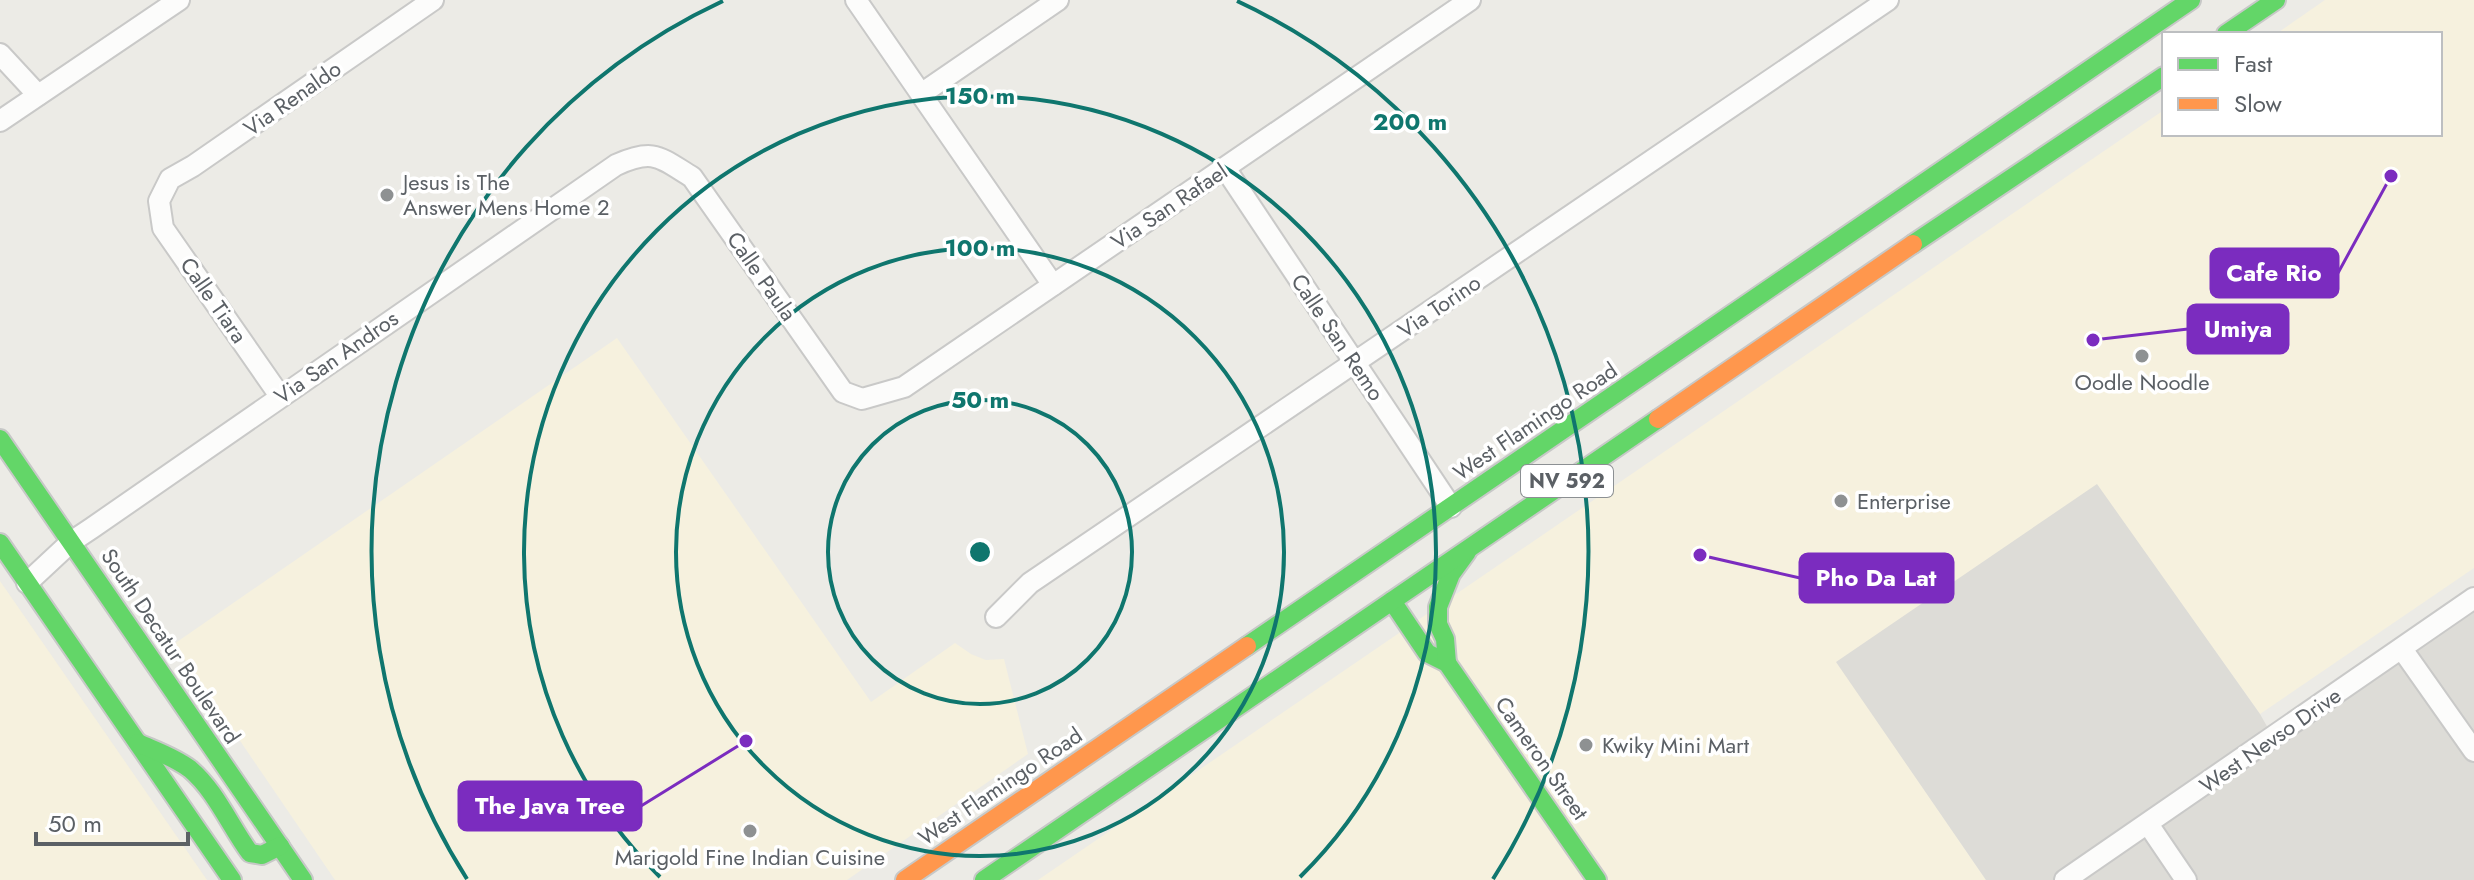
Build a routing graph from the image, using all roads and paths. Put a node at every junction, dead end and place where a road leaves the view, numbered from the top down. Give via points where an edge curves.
1 (179, 0) edge
2 (433, 0) edge
3 (856, 0) edge
4 (1058, 0) edge
5 (1470, 0) edge
6 (1888, 0) edge
7 (2191, 0) edge
8 (2276, 0) edge
9 (2229, 32) edge
10 (0, 54) edge
11 (2162, 77) edge
12 (921, 94) junction
13 (38, 95) junction
14 (0, 121) edge
15 (1976, 148) junction
16 (657, 155) joint
17 (1225, 168) junction
18 (159, 201) joint
19 (1929, 202) dead end
20 (1789, 277) junction
21 (1053, 285) junction
22 (1787, 298) dead end
23 (1720, 352) dead end
24 (1355, 363) junction
25 (1701, 389) junction
26 (280, 396) junction
27 (862, 399) joint
28 (0, 439) edge
29 (1451, 507) junction
30 (71, 542) junction
31 (0, 543) edge
32 (1433, 545) dead end
33 (1474, 545) junction
34 (1400, 574) dead end
35 (27, 583) junction
36 (2474, 598) edge
37 (1392, 601) junction
38 (996, 617) dead end
39 (1272, 629) junction
40 (1273, 648) dead end
41 (2402, 649) junction
42 (1447, 663) junction
43 (1189, 718) dead end
44 (137, 743) junction
45 (2474, 751) edge
46 (1146, 770) junction
47 (1047, 783) junction
48 (1028, 816) dead end
49 (2148, 824) junction
50 (280, 846) junction
51 (948, 851) junction
52 (944, 873) dead end
53 (984, 873) edge
54 (232, 880) edge
55 (303, 880) edge
56 (905, 880) edge
57 (1597, 880) edge
58 (2065, 880) edge
59 (2186, 880) edge

1 - 13 street
2 - 18 street, Via Renaldo via 170,179
3 - 12 street
4 - 12 street
5 - 17 street, Via San Rafael
6 - 24 street, Via Torino
7 - 15 main road, West Flamingo Road / NV 592
8 - 9 main road
10 - 13 street
11 - 25 main road, NV 592 via 1811,304
12 - 21 street
13 - 14 street
15 - 19 main road
15 - 20 main road, West Flamingo Road / NV 592
16 - 26 street, Via San Andros via 636,156 616,165
16 - 27 street, Calle Paula via 692,177 843,392
17 - 21 street, Via San Rafael
17 - 24 street, Calle San Remo
18 - 26 street, Calle Tiara via 163,228
20 - 22 main road
20 - 29 main road, West Flamingo Road / NV 592
21 - 27 street, Via San Rafael via 904,387
23 - 25 main road
24 - 29 street, Calle San Remo
24 - 38 street, Via Torino via 1030,583
25 - 33 main road, NV 592
26 - 30 street, Via San Andros
28 - 30 main road, South Decatur Boulevard
29 - 32 main road
29 - 39 main road, West Flamingo Road / NV 592
30 - 35 street, Via San Andros
30 - 50 main road, South Decatur Boulevard
31 - 35 main road
33 - 37 main road, NV 592
33 - 42 main road, Cameron Street via 1451,574 1438,607
34 - 37 main road
35 - 44 main road
36 - 41 street, West Nevso Drive
37 - 42 main road, Cameron Street via 1427,653
37 - 46 main road, NV 592
39 - 40 main road
39 - 47 main road, West Flamingo Road / NV 592
41 - 45 street
41 - 49 street, West Nevso Drive
42 - 57 main road, Cameron Street
43 - 46 main road
44 - 50 main road via 191,771 250,853 263,855
44 - 54 main road
46 - 53 main road, NV 592
47 - 48 main road
47 - 51 main road, West Flamingo Road / NV 592
49 - 58 street, West Nevso Drive
49 - 59 street
50 - 55 main road, South Decatur Boulevard
51 - 52 main road
51 - 56 main road, West Flamingo Road / NV 592

